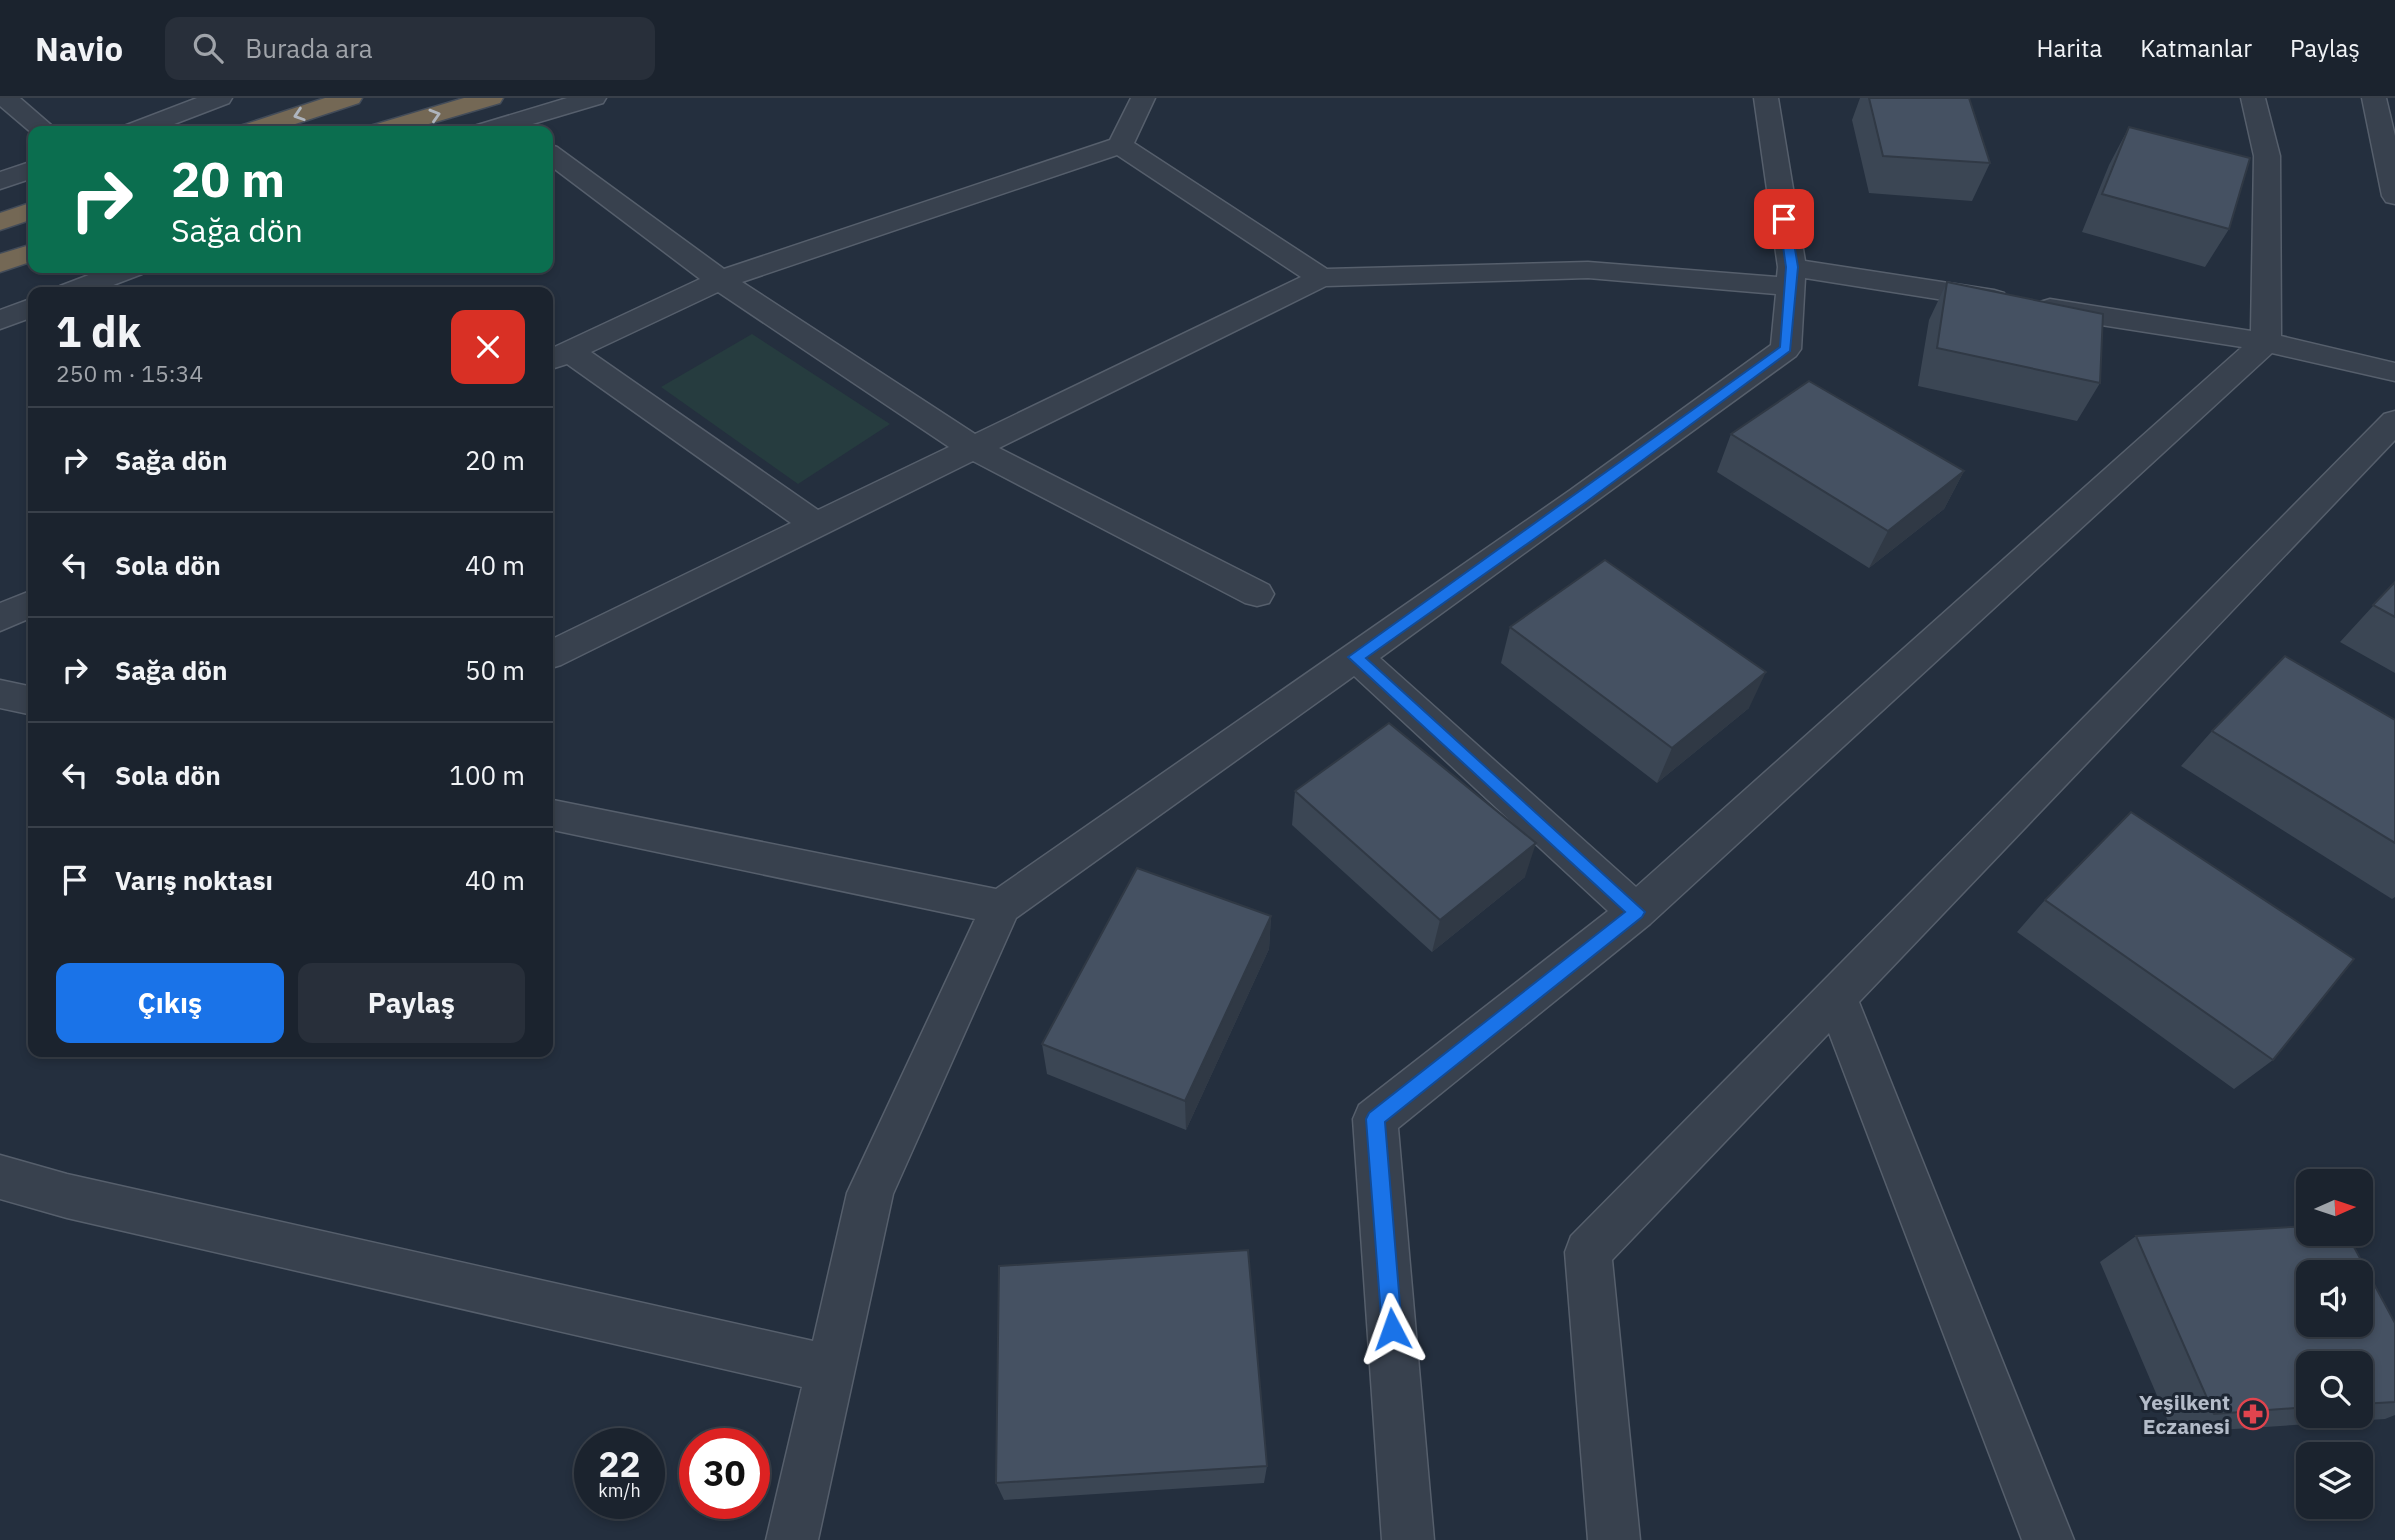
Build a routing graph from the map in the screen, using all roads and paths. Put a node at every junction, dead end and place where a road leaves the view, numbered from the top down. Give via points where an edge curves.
1 (5, 98) edge
2 (349, 98) edge
3 (491, 98) edge
4 (594, 98) edge
5 (1143, 98) edge
6 (1766, 98) edge
7 (2253, 98) edge
8 (2374, 98) edge
9 (213, 99) edge
10 (39, 126) edge
11 (146, 126) edge
12 (264, 126) edge
13 (397, 126) edge
14 (518, 126) edge
15 (1121, 145) junction
16 (553, 156) edge
17 (28, 171) edge
18 (0, 181) edge
19 (0, 195) edge
20 (2395, 196) edge
21 (18, 215) edge
22 (28, 254) edge
23 (0, 264) edge
24 (119, 273) edge
25 (1791, 277) junction
26 (1321, 278) junction
27 (720, 280) junction
28 (83, 287) edge
29 (28, 309) edge
30 (0, 320) edge
31 (2266, 342) junction
32 (559, 356) edge
33 (2395, 372) edge
34 (2395, 421) edge
35 (973, 448) junction
36 (816, 525) junction
37 (1257, 594) dead end
38 (28, 604) edge
39 (0, 618) edge
40 (553, 654) edge
41 (1356, 657) junction
42 (0, 694) edge
43 (28, 700) edge
44 (553, 815) edge
45 (1001, 906) junction
46 (1636, 912) junction
47 (1836, 998) junction
48 (0, 1177) edge
49 (830, 1369) junction
50 (792, 1540) edge
51 (1408, 1540) edge
52 (1614, 1540) edge
53 (2048, 1540) edge

1 - 10 street
2 -> 12 highway
13 -> 3 highway
4 - 14 street
5 - 15 street
6 - 25 street
7 - 31 street via 2267,156
8 - 20 street
9 - 11 street
15 - 26 street
15 - 27 street
16 - 27 street
17 - 18 street
19 - 21 highway
22 - 23 highway
24 - 28 street
25 - 26 street via 1588,270
25 - 31 street
25 - 41 street via 1786,349
26 - 35 street
27 - 32 street
27 - 35 street
29 - 30 street
31 - 33 street
31 - 46 street
32 - 36 street
34 - 47 street
35 - 36 street
35 - 37 street
36 - 40 street
38 - 39 street
41 - 45 street
41 - 46 street
42 - 43 street
44 - 45 street
45 - 49 street via 870,1193
46 - 51 street via 1375,1119
47 - 52 street via 1588,1252
47 - 53 street
48 - 49 street
49 - 50 street

